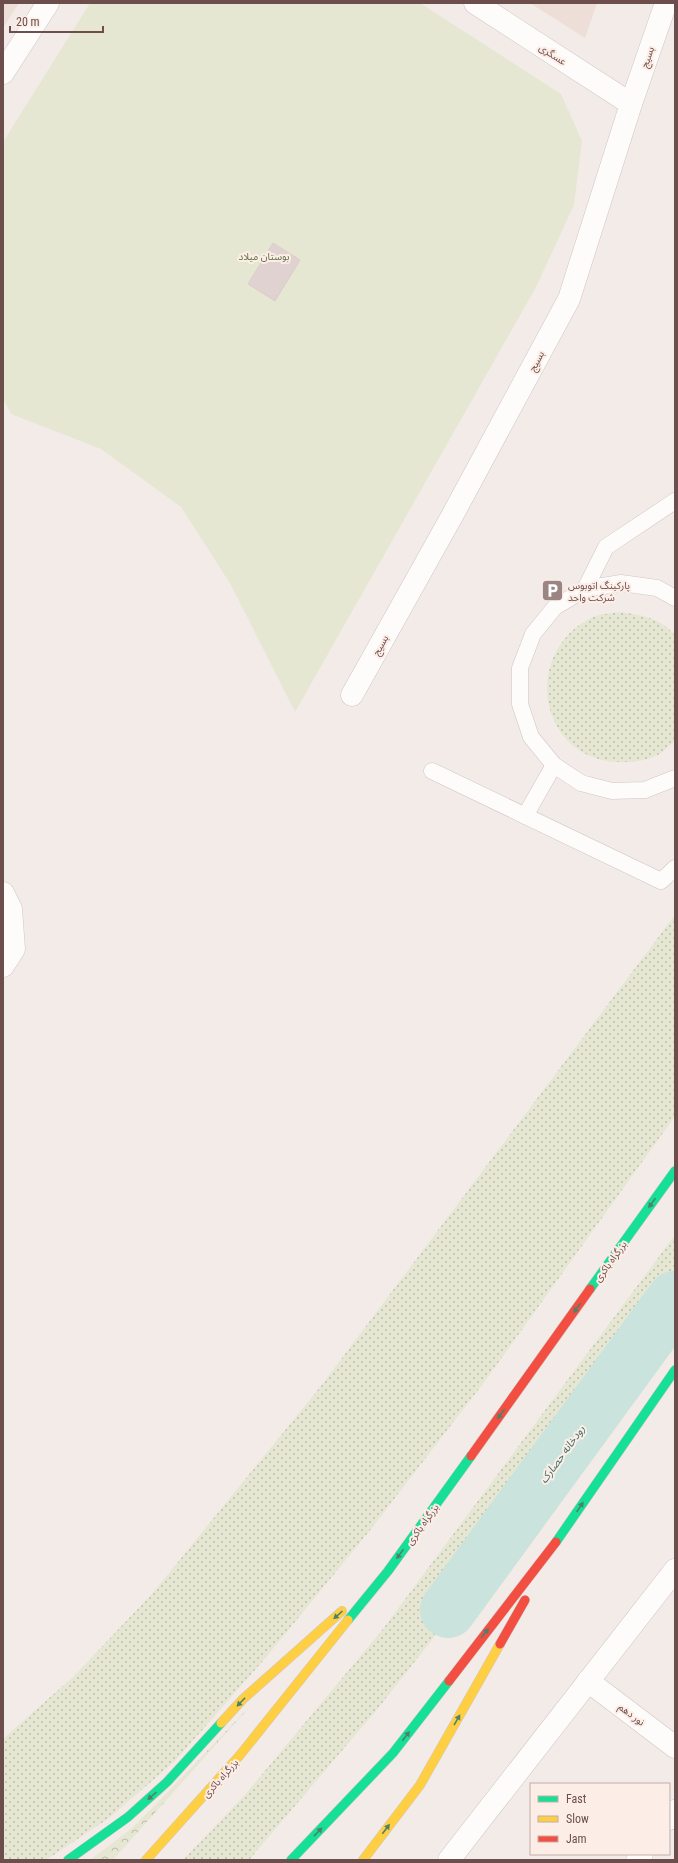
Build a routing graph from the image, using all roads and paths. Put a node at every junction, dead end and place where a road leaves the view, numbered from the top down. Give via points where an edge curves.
1 (48, 3) edge
2 (475, 3) edge
3 (669, 8) edge
4 (3, 73) edge
5 (631, 104) junction
6 (675, 501) edge
7 (586, 589) junction
8 (675, 598) edge
9 (352, 695) dead end
10 (554, 765) junction
11 (432, 771) dead end
12 (675, 778) edge
13 (524, 816) junction
14 (675, 868) edge
15 (3, 893) edge
16 (3, 966) edge
17 (675, 1171) edge
18 (675, 1370) edge
19 (565, 1530) junction
20 (675, 1570) edge
21 (388, 1571) junction
22 (588, 1681) junction
23 (675, 1747) edge
24 (68, 1860) edge
25 (146, 1860) edge
26 (291, 1860) edge
27 (363, 1860) edge
28 (449, 1860) edge

1 - 4 street
2 - 5 street, عسگری
3 - 5 street, بسیج
5 - 9 street, بسیج via 569,299
6 - 7 lane via 606,547
7 - 8 lane via 622,583 657,588
7 - 10 lane via 555,607 532,634 520,668 520,704 531,737
10 - 12 lane via 581,783 612,792 645,790
10 - 13 lane
11 - 13 lane
13 - 14 lane via 661,881
15 - 16 street via 11,909 14,949
17 -> 21 highway, بزرگراه باکری
19 -> 18 highway
26 -> 19 highway via 393,1753
27 -> 19 highway via 420,1785
20 - 22 street
21 -> 24 highway via 243,1699 167,1782 128,1817
21 - 25 highway, بزرگراه باکری via 240,1755
22 - 23 street, نور دهم
22 - 28 street

